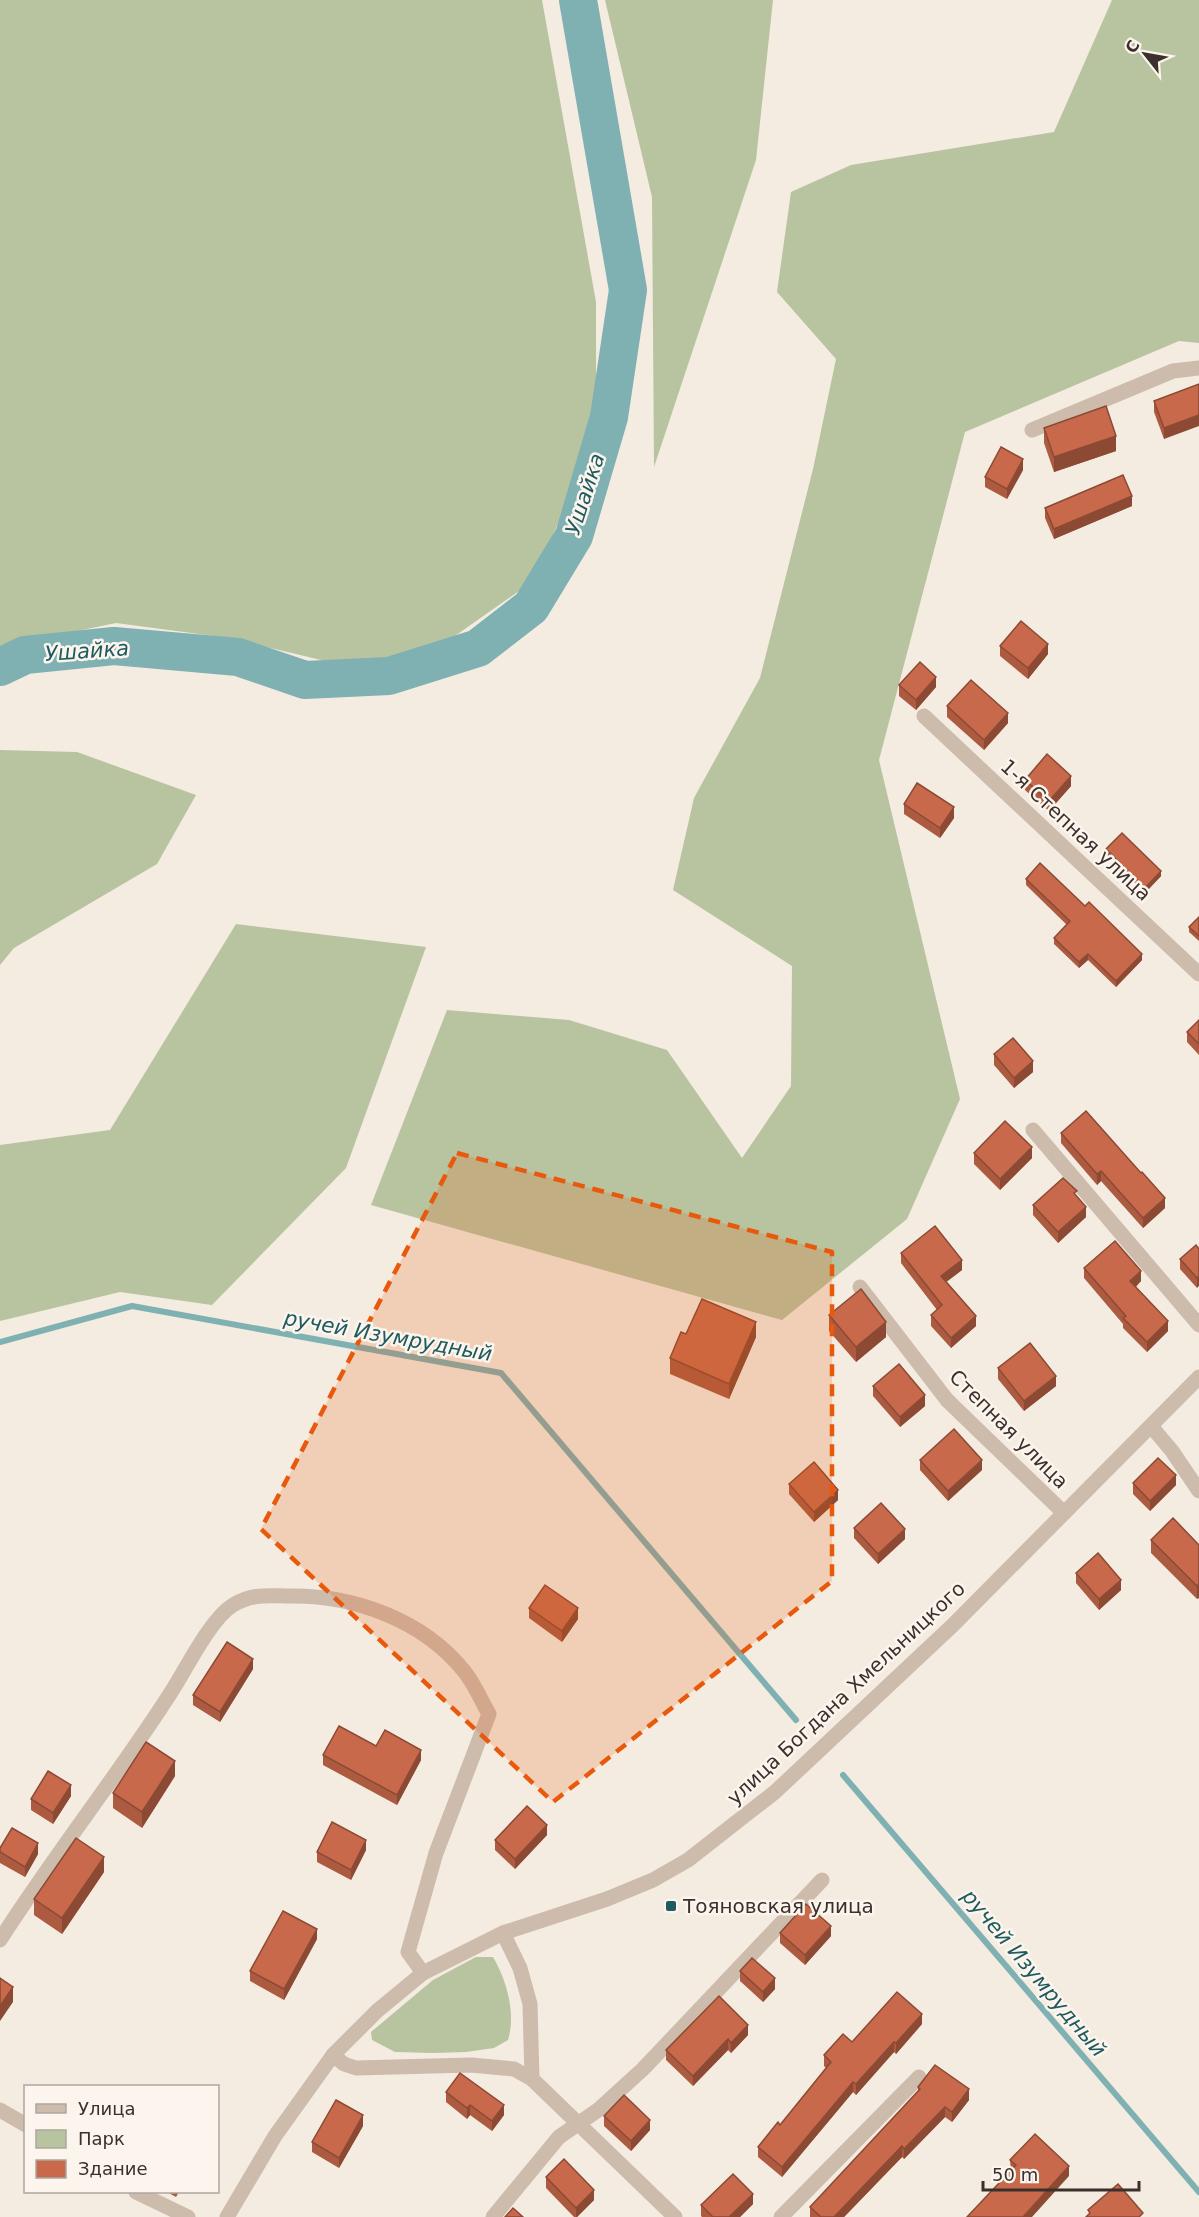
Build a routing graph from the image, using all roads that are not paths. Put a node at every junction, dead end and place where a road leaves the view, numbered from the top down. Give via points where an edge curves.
1 (1199, 368) edge
2 (1032, 430) dead end
3 (924, 716) dead end
4 (1199, 974) edge
5 (1033, 1130) dead end
6 (860, 1287) edge
7 (1199, 1325) edge
8 (1199, 1377) edge
9 (1151, 1426) junction
10 (1199, 1491) edge
11 (1064, 1513) junction
12 (822, 1880) dead end
13 (504, 1933) junction
14 (0, 1940) edge
15 (423, 1973) junction
16 (333, 2055) junction
17 (919, 2077) dead end
18 (532, 2079) junction
19 (0, 2110) edge
20 (578, 2122) junction
21 (24, 2124) edge
22 (138, 2193) edge
23 (188, 2217) edge
24 (227, 2217) edge
25 (493, 2217) edge
26 (675, 2217) edge
27 (781, 2217) edge

1 - 2 street via 1173,371
3 - 4 street, 1-я Степная улица
5 - 7 street
6 - 11 street, Степная улица via 947,1400
8 - 9 street, улица Богдана Хмельницкого
9 - 10 street
9 - 11 street, улица Богдана Хмельницкого
11 - 13 street, улица Богдана Хмельницкого via 953,1626 775,1792 688,1860 607,1899
12 - 20 street via 643,2069 598,2110
13 - 15 street, улица Богдана Хмельницкого
13 - 18 street via 530,2004
14 - 15 street via 169,1697 215,1622 231,1606 250,1596 310,1595 365,1606 395,1617 420,1633 465,1671 489,1714 436,1853 408,1952
15 - 16 street, улица Богдана Хмельницкого
16 - 18 street via 356,2068 471,2065 514,2069
16 - 24 street, улица Богдана Хмельницкого via 275,2136
17 - 27 street
18 - 20 street
19 - 21 street
20 - 25 street via 559,2137
20 - 26 street
22 - 23 street

